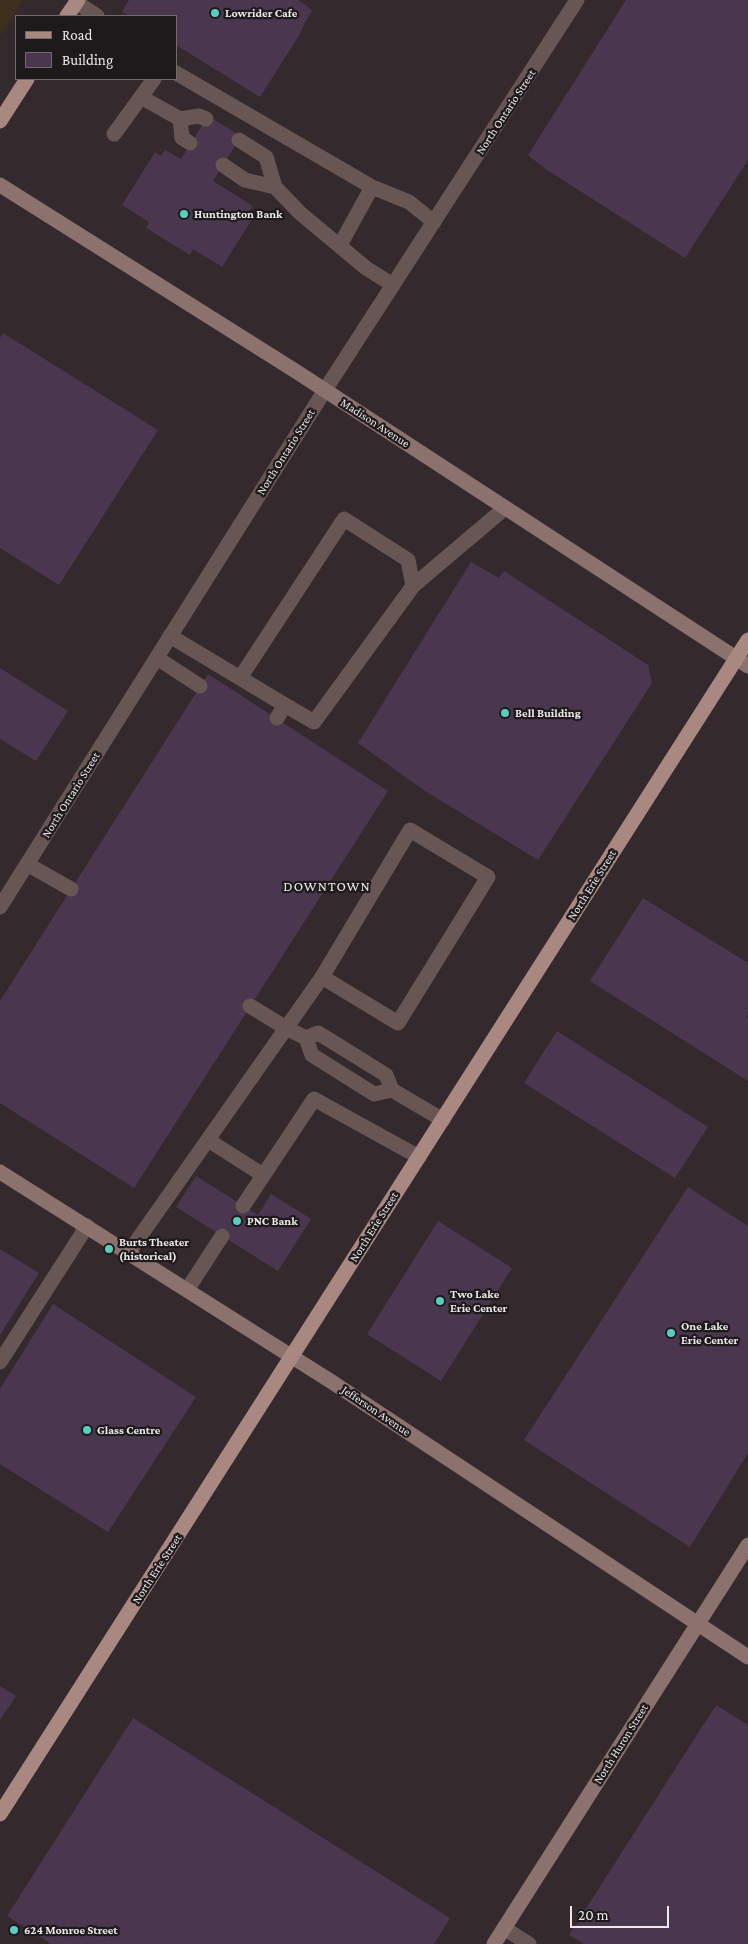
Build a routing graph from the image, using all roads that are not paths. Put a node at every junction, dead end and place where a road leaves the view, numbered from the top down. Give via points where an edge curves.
1 (578, 0) edge
2 (77, 1) edge
3 (68, 15) edge
4 (96, 15) edge
5 (178, 74) edge
6 (26, 80) edge
7 (153, 80) edge
8 (141, 97) junction
9 (180, 119) junction
10 (206, 119) dead end
11 (0, 121) edge
12 (114, 134) dead end
13 (238, 140) dead end
14 (190, 144) dead end
15 (223, 165) dead end
16 (0, 185) edge
17 (275, 187) junction
18 (372, 187) junction
19 (434, 222) junction
20 (340, 245) junction
21 (393, 285) junction
22 (325, 390) junction
23 (505, 508) junction
24 (413, 586) junction
25 (170, 636) junction
26 (748, 640) edge
27 (157, 658) junction
28 (742, 662) edge
29 (240, 678) junction
30 (200, 686) dead end
31 (285, 705) junction
32 (277, 718) dead end
33 (27, 864) junction
34 (71, 889) dead end
35 (0, 907) edge
36 (322, 978) junction
37 (250, 1006) dead end
38 (286, 1028) junction
39 (306, 1038) junction
40 (392, 1090) junction
41 (443, 1120) junction
42 (208, 1140) junction
43 (419, 1156) junction
44 (0, 1172) edge
45 (263, 1175) junction
46 (244, 1206) dead end
47 (86, 1226) junction
48 (222, 1236) dead end
49 (129, 1252) junction
50 (187, 1290) junction
51 (292, 1356) junction
52 (0, 1362) edge
53 (748, 1545) edge
54 (697, 1624) junction
55 (748, 1657) edge
56 (0, 1814) edge
57 (504, 1928) junction
58 (494, 1944) edge
59 (530, 1944) edge

1 - 19 street, North Ontario Street
2 - 3 main road
2 - 4 street
5 - 18 street
6 - 11 main road
7 - 8 street
8 - 9 street
8 - 12 street
9 - 10 street via 199,116
9 - 14 street via 182,138
13 - 17 street via 266,157
15 - 17 street via 245,180
16 - 22 street, Madison Avenue
17 - 20 street via 300,213
18 - 19 street via 409,202
18 - 20 street
19 - 21 street, North Ontario Street
20 - 21 street via 366,268
21 - 22 street, North Ontario Street
22 - 23 street, Madison Avenue
22 - 25 street, North Ontario Street
23 - 24 street
23 - 28 street, Madison Avenue
24 - 29 street via 408,560 344,519
24 - 31 street via 314,722
25 - 27 street, North Ontario Street
25 - 29 street
26 - 28 main road, North Erie Street
27 - 30 street
27 - 33 street, North Ontario Street
28 - 41 main road, North Erie Street
29 - 31 street
31 - 32 street
33 - 34 street
33 - 35 street, North Ontario Street
36 - 36 street via 398,1024 488,877 410,830
36 - 38 street
37 - 38 street
38 - 39 street
38 - 42 street
39 - 40 street via 318,1033 328,1039 386,1075
39 - 40 street via 312,1055 374,1094
40 - 41 street
41 - 43 main road, North Erie Street
42 - 45 street
42 - 49 street
43 - 45 street via 314,1099
43 - 51 main road, North Erie Street
44 - 47 street, Jefferson Avenue
45 - 46 street
47 - 49 street, Jefferson Avenue
47 - 52 street
48 - 50 street
49 - 50 street, Jefferson Avenue
50 - 51 street, Jefferson Avenue
51 - 54 street, Jefferson Avenue
51 - 56 main road, North Erie Street
53 - 54 street, North Huron Street
54 - 55 street, Jefferson Avenue
54 - 57 street, North Huron Street
57 - 58 street, North Huron Street
57 - 59 street

